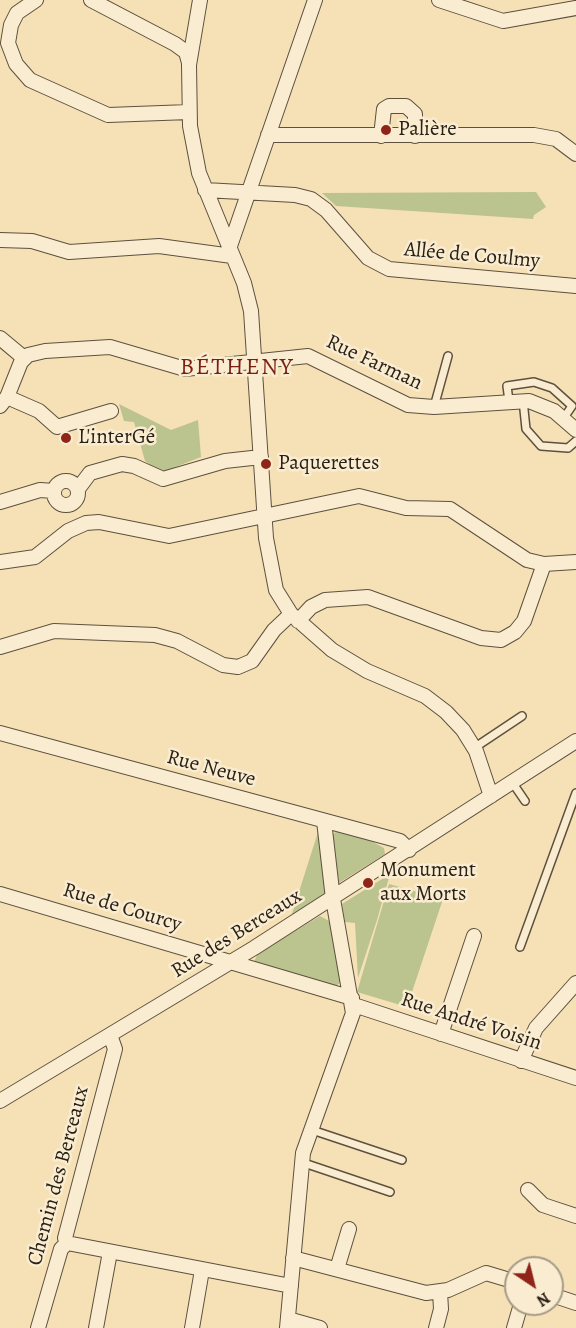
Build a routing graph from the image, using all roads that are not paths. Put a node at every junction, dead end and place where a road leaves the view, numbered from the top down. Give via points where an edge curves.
1 (36, 0) edge
2 (91, 0) edge
3 (200, 0) edge
4 (315, 0) edge
5 (439, 0) edge
6 (576, 8) edge
7 (189, 65) junction
8 (189, 112) junction
9 (268, 135) junction
10 (381, 136) junction
11 (415, 136) junction
12 (576, 154) edge
13 (205, 190) junction
14 (249, 192) junction
15 (0, 240) edge
16 (231, 253) junction
17 (576, 286) edge
18 (0, 338) edge
19 (448, 356) dead end
20 (24, 358) junction
21 (256, 360) junction
22 (523, 400) junction
23 (509, 401) junction
24 (3, 402) edge
25 (434, 407) junction
26 (111, 411) dead end
27 (563, 418) junction
28 (576, 430) edge
29 (576, 441) edge
30 (261, 457) junction
31 (0, 502) edge
32 (264, 516) junction
33 (0, 562) edge
34 (576, 562) edge
35 (544, 564) junction
36 (294, 617) junction
37 (0, 646) edge
38 (522, 716) dead end
39 (0, 733) edge
40 (576, 741) edge
41 (474, 748) junction
42 (512, 782) junction
43 (576, 793) edge
44 (491, 796) junction
45 (525, 801) dead end
46 (324, 821) junction
47 (408, 850) junction
48 (0, 894) edge
49 (333, 899) junction
50 (474, 936) dead end
51 (520, 947) dead end
52 (232, 962) junction
53 (576, 983) edge
54 (353, 1001) junction
55 (441, 1034) junction
56 (110, 1035) junction
57 (521, 1061) junction
58 (576, 1078) edge
59 (0, 1101) edge
60 (312, 1130) junction
61 (402, 1160) dead end
62 (302, 1162) junction
63 (528, 1190) dead end
64 (390, 1192) dead end
65 (576, 1216) edge
66 (349, 1229) dead end
67 (67, 1243) junction
68 (110, 1252) junction
69 (293, 1258) junction
70 (337, 1269) junction
71 (202, 1270) junction
72 (504, 1278) edge
73 (291, 1286) junction
74 (440, 1292) junction
75 (287, 1323) edge
76 (38, 1328) edge
77 (96, 1328) edge
78 (192, 1328) edge
79 (320, 1328) edge
80 (436, 1328) edge

1 - 8 street via 17,13 8,43 16,64 30,80 108,115
2 - 7 street via 183,49
3 - 7 street
4 - 9 street
5 - 6 street via 509,22
7 - 8 street
8 - 13 street via 195,158
9 - 10 street
9 - 14 street
10 - 11 street
10 - 11 street via 384,109 389,106 405,106 415,114
11 - 12 street via 545,136 563,142
13 - 14 street, Allée de Coulmy
13 - 16 street
14 - 16 street
14 - 17 street, Allée de Coulmy via 295,195 316,202 368,258 389,269
15 - 16 street via 32,241 75,252 159,246
16 - 21 street via 249,302
18 - 20 street
19 - 25 lane
20 - 21 street, Rue Farman via 45,351 105,346 185,369
20 - 24 street
21 - 25 street, Rue Farman via 308,356 398,402
21 - 30 street
22 - 23 street, Rue Farman
22 - 27 street, Rue Farman via 540,403
22 - 29 lane via 526,429 542,446 568,448
23 - 25 street, Rue Farman
23 - 27 lane via 507,386 534,382 552,388 572,406
24 - 26 street via 39,411 57,427
27 - 28 street, Rue Farman
30 - 31 street via 225,461 163,479 122,464 90,473 78,489 77,499 65,506 56,501 54,491 40,490
30 - 32 street
32 - 33 street via 169,536 86,523 68,531 35,557
32 - 35 street via 359,496 406,508 450,509 527,560
32 - 36 street via 272,576 279,598
34 - 35 street
35 - 36 street via 524,621 501,640 481,638 368,597 320,601
36 - 37 street via 274,630 252,661 238,668 155,635 54,631
36 - 41 street via 348,660 432,701 454,720
38 - 41 lane
39 - 46 street, Rue Neuve
40 - 42 street, Rue des Berceaux
41 - 44 street
42 - 44 street, Rue des Berceaux
42 - 45 lane
43 - 51 lane
44 - 47 street, Rue des Berceaux
46 - 47 street, Rue Neuve via 400,841
46 - 49 street
47 - 49 street, Rue des Berceaux
48 - 52 street, Rue de Courcy
49 - 52 street, Rue des Berceaux
49 - 54 street
50 - 55 street
52 - 54 street, Rue André Voisin
52 - 56 street, Rue des Berceaux
53 - 57 street via 536,1028
54 - 55 street, Rue André Voisin
54 - 60 street via 351,1021
55 - 57 street, Rue André Voisin
56 - 59 street, Rue des Berceaux
56 - 67 street, Chemin des Berceaux via 115,1049 65,1238
57 - 58 street, Rue André Voisin
60 - 61 lane
60 - 62 street
62 - 64 lane
62 - 69 street
63 - 65 street via 543,1205
66 - 70 street
67 - 68 street
67 - 76 street, Chemin des Berceaux
68 - 71 street
68 - 77 street
69 - 70 street
69 - 73 street
70 - 74 street via 426,1293
71 - 73 street
71 - 78 street
72 - 74 street via 486,1273
73 - 75 street
74 - 80 street
75 - 79 street

